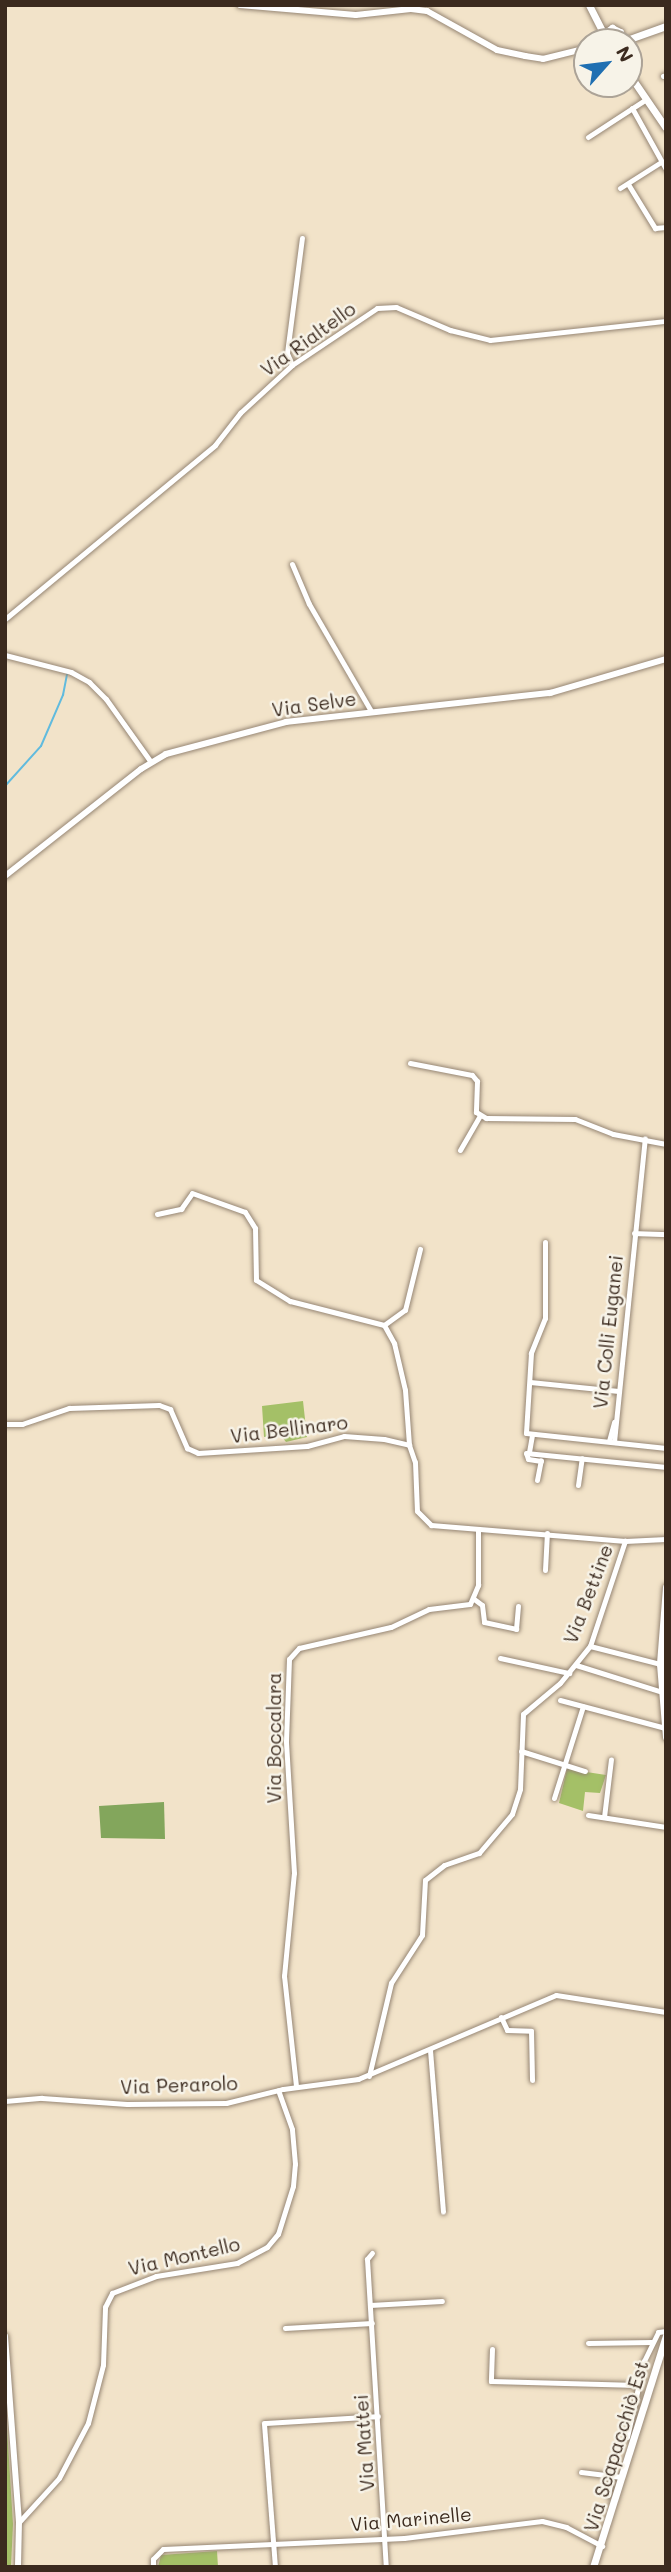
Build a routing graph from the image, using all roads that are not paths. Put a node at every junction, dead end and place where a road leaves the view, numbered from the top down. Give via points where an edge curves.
1 (240, 5) edge
2 (589, 5) edge
3 (599, 22) junction
4 (666, 26) edge
5 (600, 28) edge
6 (613, 28) edge
7 (643, 32) edge
8 (573, 52) edge
9 (643, 97) edge
10 (645, 100) junction
11 (632, 108) junction
12 (666, 128) edge
13 (588, 136) dead end
14 (661, 162) junction
15 (666, 169) edge
16 (628, 184) junction
17 (620, 188) dead end
18 (666, 227) edge
19 (302, 238) dead end
20 (666, 321) edge
21 (292, 365) junction
22 (292, 564) dead end
23 (5, 619) edge
24 (5, 655) edge
25 (666, 659) edge
26 (371, 711) junction
27 (150, 762) junction
28 (5, 876) edge
29 (410, 1063) dead end
30 (480, 1116) junction
31 (645, 1139) junction
32 (666, 1143) edge
33 (460, 1150) dead end
34 (157, 1214) dead end
35 (634, 1233) junction
36 (666, 1234) edge
37 (545, 1242) dead end
38 (421, 1249) dead end
39 (384, 1325) junction
40 (530, 1382) junction
41 (619, 1391) junction
42 (615, 1419) junction
43 (5, 1424) edge
44 (615, 1434) junction
45 (532, 1435) junction
46 (612, 1441) junction
47 (624, 1442) junction
48 (409, 1445) junction
49 (666, 1448) edge
50 (541, 1457) junction
51 (582, 1458) junction
52 (666, 1467) edge
53 (537, 1480) dead end
54 (578, 1485) dead end
55 (478, 1529) junction
56 (547, 1533) junction
57 (666, 1539) edge
58 (625, 1541) junction
59 (545, 1570) dead end
60 (666, 1587) edge
61 (474, 1599) junction
62 (518, 1606) dead end
63 (590, 1646) junction
64 (500, 1658) dead end
65 (660, 1664) junction
66 (576, 1665) junction
67 (569, 1673) junction
68 (662, 1692) junction
69 (560, 1700) dead end
70 (583, 1706) junction
71 (665, 1733) edge
72 (521, 1751) junction
73 (611, 1759) dead end
74 (565, 1765) junction
75 (585, 1771) dead end
76 (554, 1798) dead end
77 (588, 1815) dead end
78 (604, 1817) junction
79 (666, 1826) edge
80 (666, 2012) edge
81 (501, 2017) junction
82 (430, 2050) junction
83 (369, 2076) junction
84 (533, 2080) dead end
85 (296, 2087) junction
86 (278, 2090) junction
87 (5, 2101) edge
88 (443, 2211) dead end
89 (372, 2253) dead end
90 (442, 2301) dead end
91 (370, 2305) junction
92 (372, 2323) junction
93 (285, 2328) dead end
94 (666, 2333) edge
95 (5, 2336) edge
96 (588, 2343) dead end
97 (652, 2343) junction
98 (492, 2349) dead end
99 (638, 2385) junction
100 (378, 2416) junction
101 (627, 2437) dead end
102 (580, 2472) dead end
103 (612, 2475) junction
104 (624, 2478) junction
105 (608, 2495) dead end
106 (19, 2522) junction
107 (386, 2538) junction
108 (273, 2544) junction
109 (602, 2546) junction
110 (18, 2567) edge
111 (153, 2567) edge
112 (275, 2567) edge
113 (386, 2567) edge
114 (593, 2567) edge

1 - 8 street via 356,15 411,9 427,12 497,50 543,59
2 - 3 main road
3 - 5 main road
3 - 6 main road
4 - 7 main road
9 - 10 main road
10 - 11 street
10 - 12 main road
11 - 13 street
11 - 14 street
14 - 15 street
14 - 16 street
16 - 17 street
16 - 18 street via 655,228
19 - 21 street via 287,353
20 - 21 street, Via Rialtello via 490,340 385,306
21 - 23 street, Via Rialtello via 240,413 215,444
22 - 26 street via 303,595
24 - 27 street via 71,672 89,682
25 - 26 street, Via Selve via 550,693
26 - 27 street, Via Selve via 257,728
27 - 28 street, Via Selve
29 - 30 street via 472,1075
30 - 31 street via 519,1121 566,1118
30 - 33 street
31 - 32 street
31 - 35 street, Via Colli Euganei
34 - 39 street via 181,1209 192,1193 238,1209 250,1216 255,1228 256,1280 290,1301
35 - 36 street, Via Colli Euganei
35 - 41 street, Via Colli Euganei
37 - 40 street via 544,1318 531,1353
38 - 39 street via 405,1310
39 - 48 street via 394,1343 404,1390
40 - 41 street
40 - 45 street via 525,1429
41 - 42 street, Via Colli Euganei
42 - 44 street, Via Colli Euganei
42 - 46 street
43 - 48 street, Via Bellinaro via 22,1424 69,1408 159,1405 170,1409 187,1448 198,1453 307,1446 344,1436
44 - 46 street, Via Colli Euganei
44 - 47 street, Via Colli Euganei
45 - 46 street
45 - 50 street via 529,1452
46 - 47 street
47 - 49 street
48 - 55 street via 418,1516 436,1527
50 - 51 street
50 - 53 street
51 - 52 street
51 - 54 street
55 - 56 street
55 - 61 street
56 - 58 street
56 - 59 street
57 - 58 street
58 - 63 street, Via Bettine
60 - 65 main road
61 - 62 street via 482,1605 484,1622 516,1629
61 - 85 street, Via Boccalara via 463,1607 429,1609 391,1627 291,1653 286,1741 294,1872 284,1976
63 - 65 street
63 - 66 street, Via Bettine
64 - 67 street
65 - 68 main road
66 - 67 street, Via Bettine
66 - 68 street
67 - 72 street, Via Bettine via 524,1710
68 - 71 main road
69 - 70 street
70 - 71 street
70 - 74 street
72 - 74 street
72 - 83 street, Via Bettine via 520,1789 512,1814 479,1853 444,1865 425,1880 422,1935 391,1983
73 - 78 street
74 - 75 street
74 - 76 street
77 - 78 street
78 - 79 street
80 - 81 street, Via Perarolo via 556,1995
81 - 82 street, Via Perarolo
81 - 84 street via 507,2030 531,2032
82 - 83 street, Via Perarolo
82 - 88 street
83 - 85 street, Via Perarolo
85 - 86 street, Via Perarolo
86 - 87 street, Via Perarolo via 226,2104 42,2098
86 - 106 street, Via Montello via 292,2129 295,2164 278,2234 267,2247 237,2263 156,2276 112,2293 105,2307 103,2365 88,2423 59,2478
89 - 91 street, Via Mattei via 367,2259
90 - 91 street
91 - 92 street, Via Mattei
92 - 93 street
92 - 100 street, Via Mattei
94 - 97 street, Via Scapacchiò Est via 658,2332
94 - 104 main road, Via Scapacchiò Est
95 - 106 street
96 - 97 street, Via Scapacchiò Est
97 - 99 street, Via Scapacchiò Est
98 - 99 street, Via Scapacchiò Est via 491,2381
99 - 101 street, Via Scapacchiò Est
100 - 107 street, Via Mattei
100 - 108 street via 264,2423
102 - 103 street
103 - 104 street
103 - 105 street
104 - 109 main road, Via Scapacchiò Est
106 - 110 street
107 - 108 street, Via Marinelle
107 - 109 street, Via Marinelle via 542,2521 566,2527
107 - 113 street, Via Mattei
108 - 111 street, Via Marinelle via 163,2549 155,2555
108 - 112 street
109 - 114 main road, Via Scapacchiò Est

